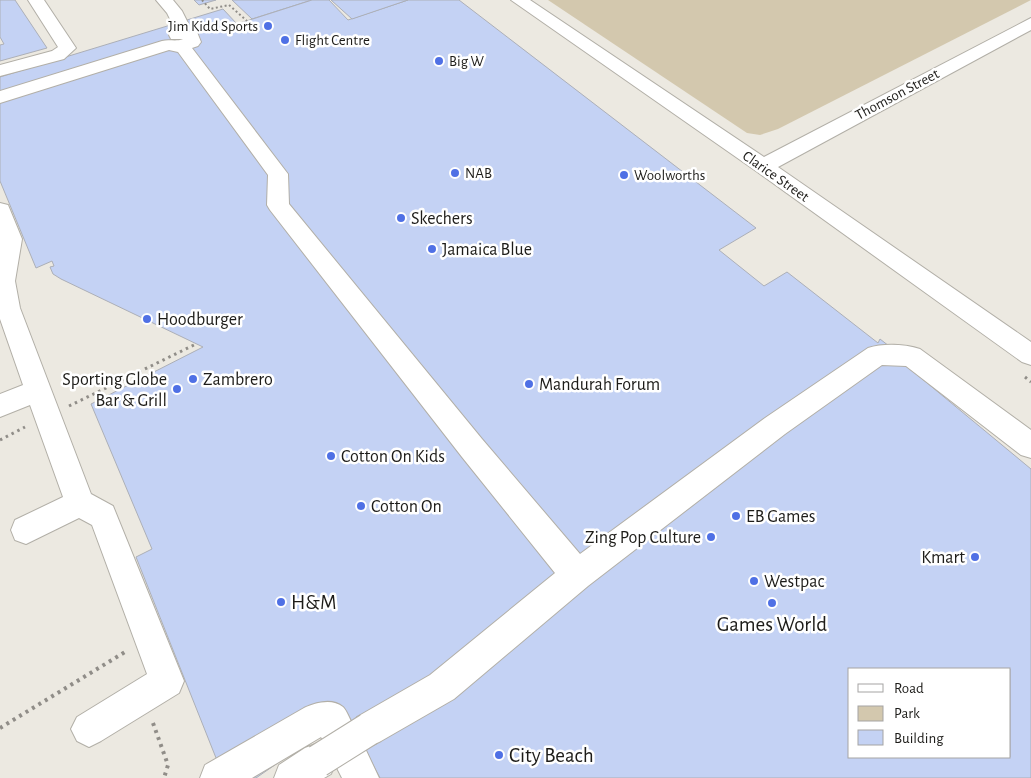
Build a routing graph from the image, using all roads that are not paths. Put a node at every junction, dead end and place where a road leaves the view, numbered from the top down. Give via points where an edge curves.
1 (36, 0) edge
2 (164, 0) edge
3 (519, 0) edge
4 (1031, 23) edge
5 (176, 42) junction
6 (0, 71) edge
7 (0, 96) edge
8 (763, 166) junction
9 (0, 210) edge
10 (3, 311) edge
11 (1031, 356) edge
12 (38, 390) junction
13 (0, 406) edge
14 (1031, 446) edge
15 (80, 503) junction
16 (26, 530) dead end
17 (577, 575) junction
18 (89, 729) dead end
19 (305, 770) edge
20 (218, 778) edge
21 (361, 778) edge

1 - 6 street via 67,48 58,54
2 - 5 street via 180,23
3 - 8 street, Clarice Street
4 - 8 street, Thomson Street
5 - 7 street
5 - 17 street via 278,174 278,205
8 - 11 street, Clarice Street
9 - 10 street via 11,239 3,281
10 - 12 street
12 - 13 street
12 - 15 street
14 - 17 street via 911,356 877,355 775,426
15 - 16 street
15 - 18 street via 103,516 167,681
17 - 19 street, bridge via 442,687
20 - 21 street via 316,720 331,720

